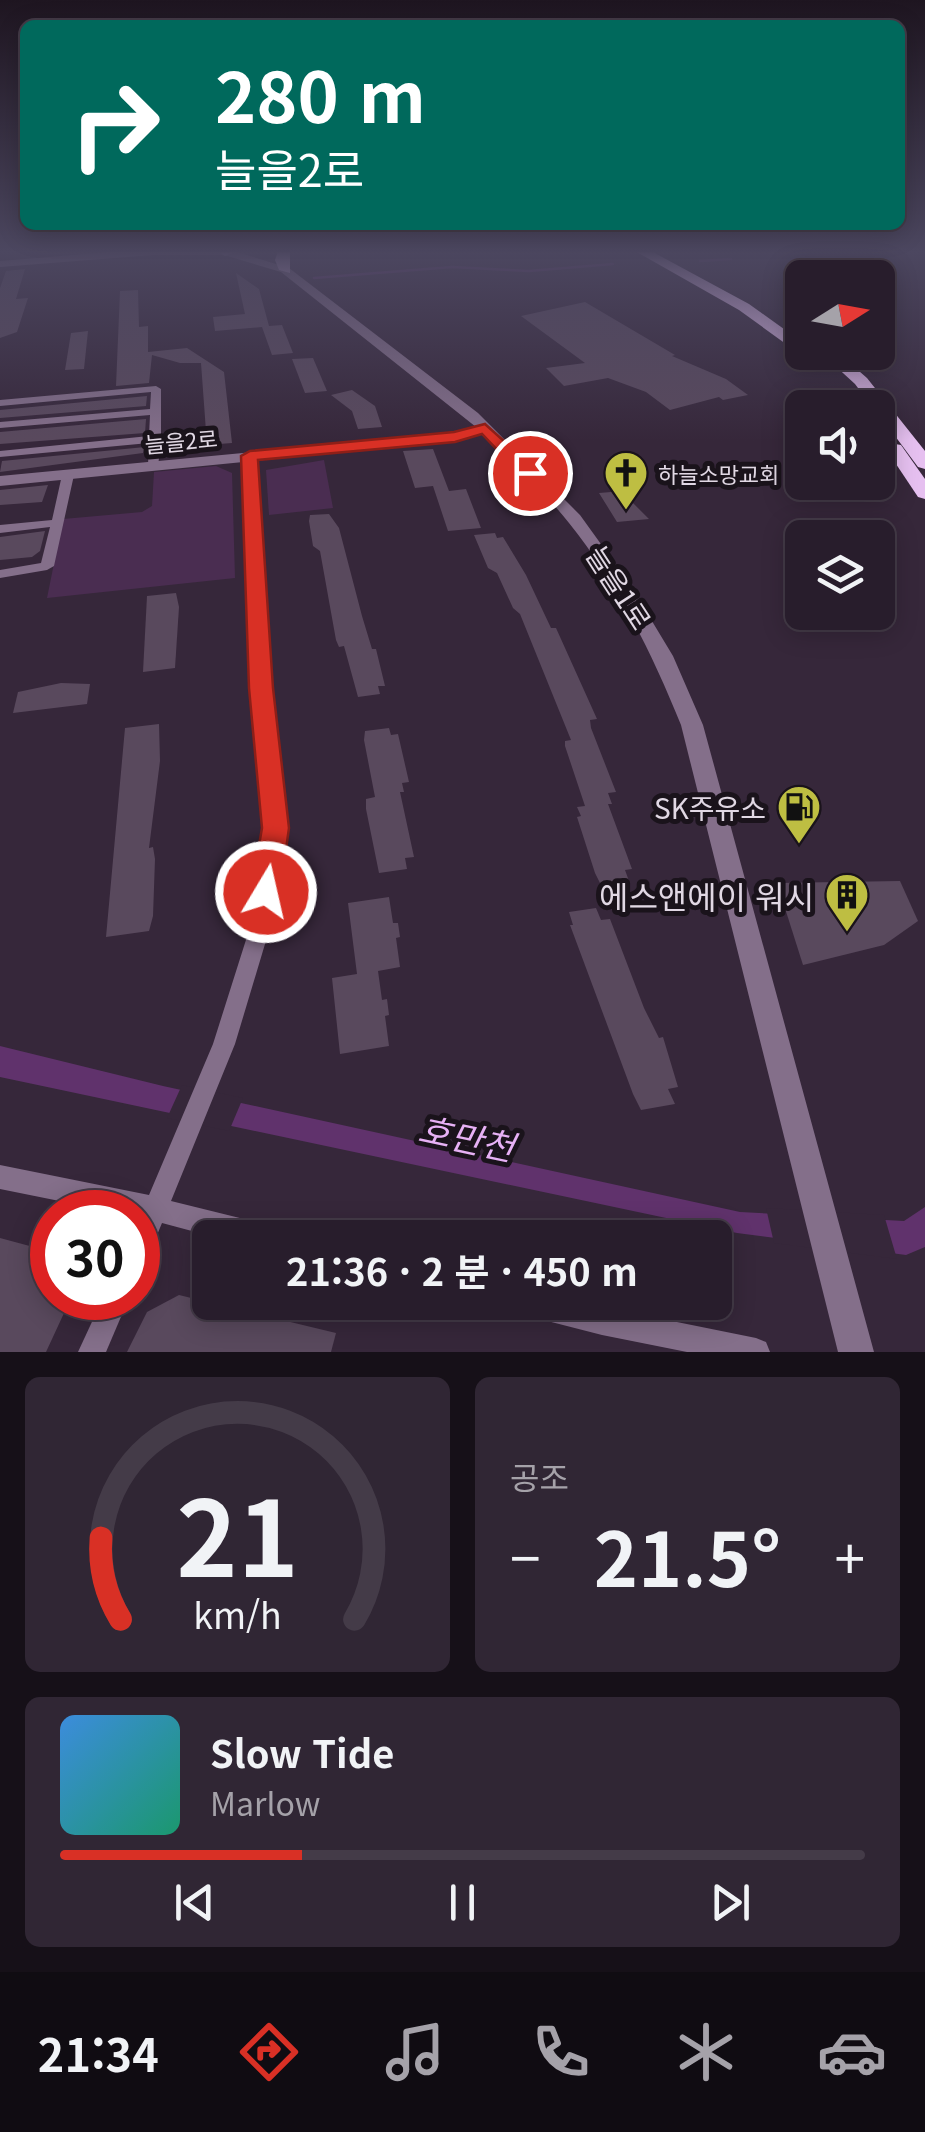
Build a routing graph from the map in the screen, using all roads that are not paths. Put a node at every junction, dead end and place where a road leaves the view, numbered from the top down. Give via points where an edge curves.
1 (349, 314) edge
2 (755, 314) edge
3 (785, 337) edge
4 (829, 370) edge
5 (848, 370) edge
6 (848, 390) edge
7 (0, 402) edge
8 (157, 411) junction
9 (0, 425) edge
10 (485, 428) junction
11 (156, 439) junction
12 (895, 450) edge
13 (0, 454) edge
14 (250, 456) junction
15 (925, 462) edge
16 (154, 465) junction
17 (68, 475) junction
18 (0, 482) edge
19 (925, 493) edge
20 (57, 523) junction
21 (0, 529) edge
22 (0, 574) edge
23 (0, 1177) edge
24 (63, 1190) edge
25 (160, 1199) edge
26 (160, 1210) edge
27 (198, 1220) edge
28 (106, 1320) edge
29 (594, 1320) edge
30 (92, 1352) edge
31 (756, 1352) edge
32 (856, 1352) edge

1 - 10 street, 늘을1로
2 - 3 highway
4 - 6 highway
5 - 15 highway
7 - 8 street via 156,389
8 - 9 street
8 - 11 street
10 - 14 street, 늘을2로 via 455,437
10 - 32 street, 늘을1로 via 574,518 624,586 692,725
11 - 13 street
11 - 16 street
12 - 19 highway
14 - 16 street, 늘을2로
14 - 25 street via 261,688 276,828 261,924 224,1044
16 - 17 street, 늘을2로
17 - 18 street, 늘을2로
17 - 20 street
20 - 21 street
20 - 22 street via 47,566
23 - 24 street
26 - 27 street
28 - 30 street
29 - 31 street

